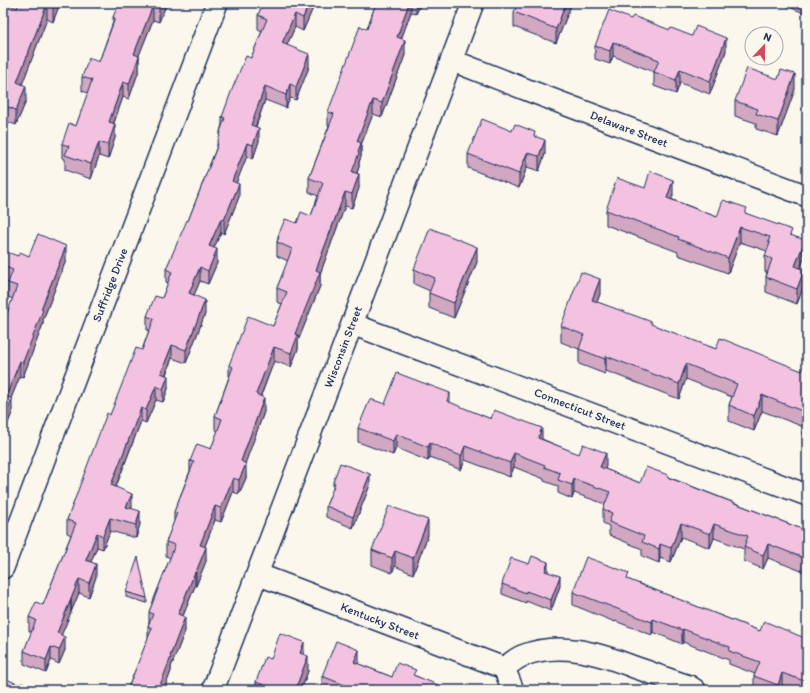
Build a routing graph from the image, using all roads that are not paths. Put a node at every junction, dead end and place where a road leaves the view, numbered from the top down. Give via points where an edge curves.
1 (217, 3) edge
2 (472, 3) edge
3 (451, 60) junction
4 (807, 196) edge
5 (352, 324) junction
6 (807, 495) edge
7 (3, 568) edge
8 (257, 574) junction
9 (504, 668) junction
10 (213, 690) edge
11 (513, 690) edge
12 (695, 690) edge

1 - 7 street, Suffridge Drive
2 - 3 street, Wisconsin Street
3 - 4 street, Delaware Street
3 - 5 street, Wisconsin Street
5 - 6 street, Connecticut Street
5 - 8 street, Wisconsin Street
8 - 9 street, Kentucky Street
8 - 10 street, Wisconsin Street
9 - 11 street
9 - 12 street via 520,656 540,650 564,648 607,657

